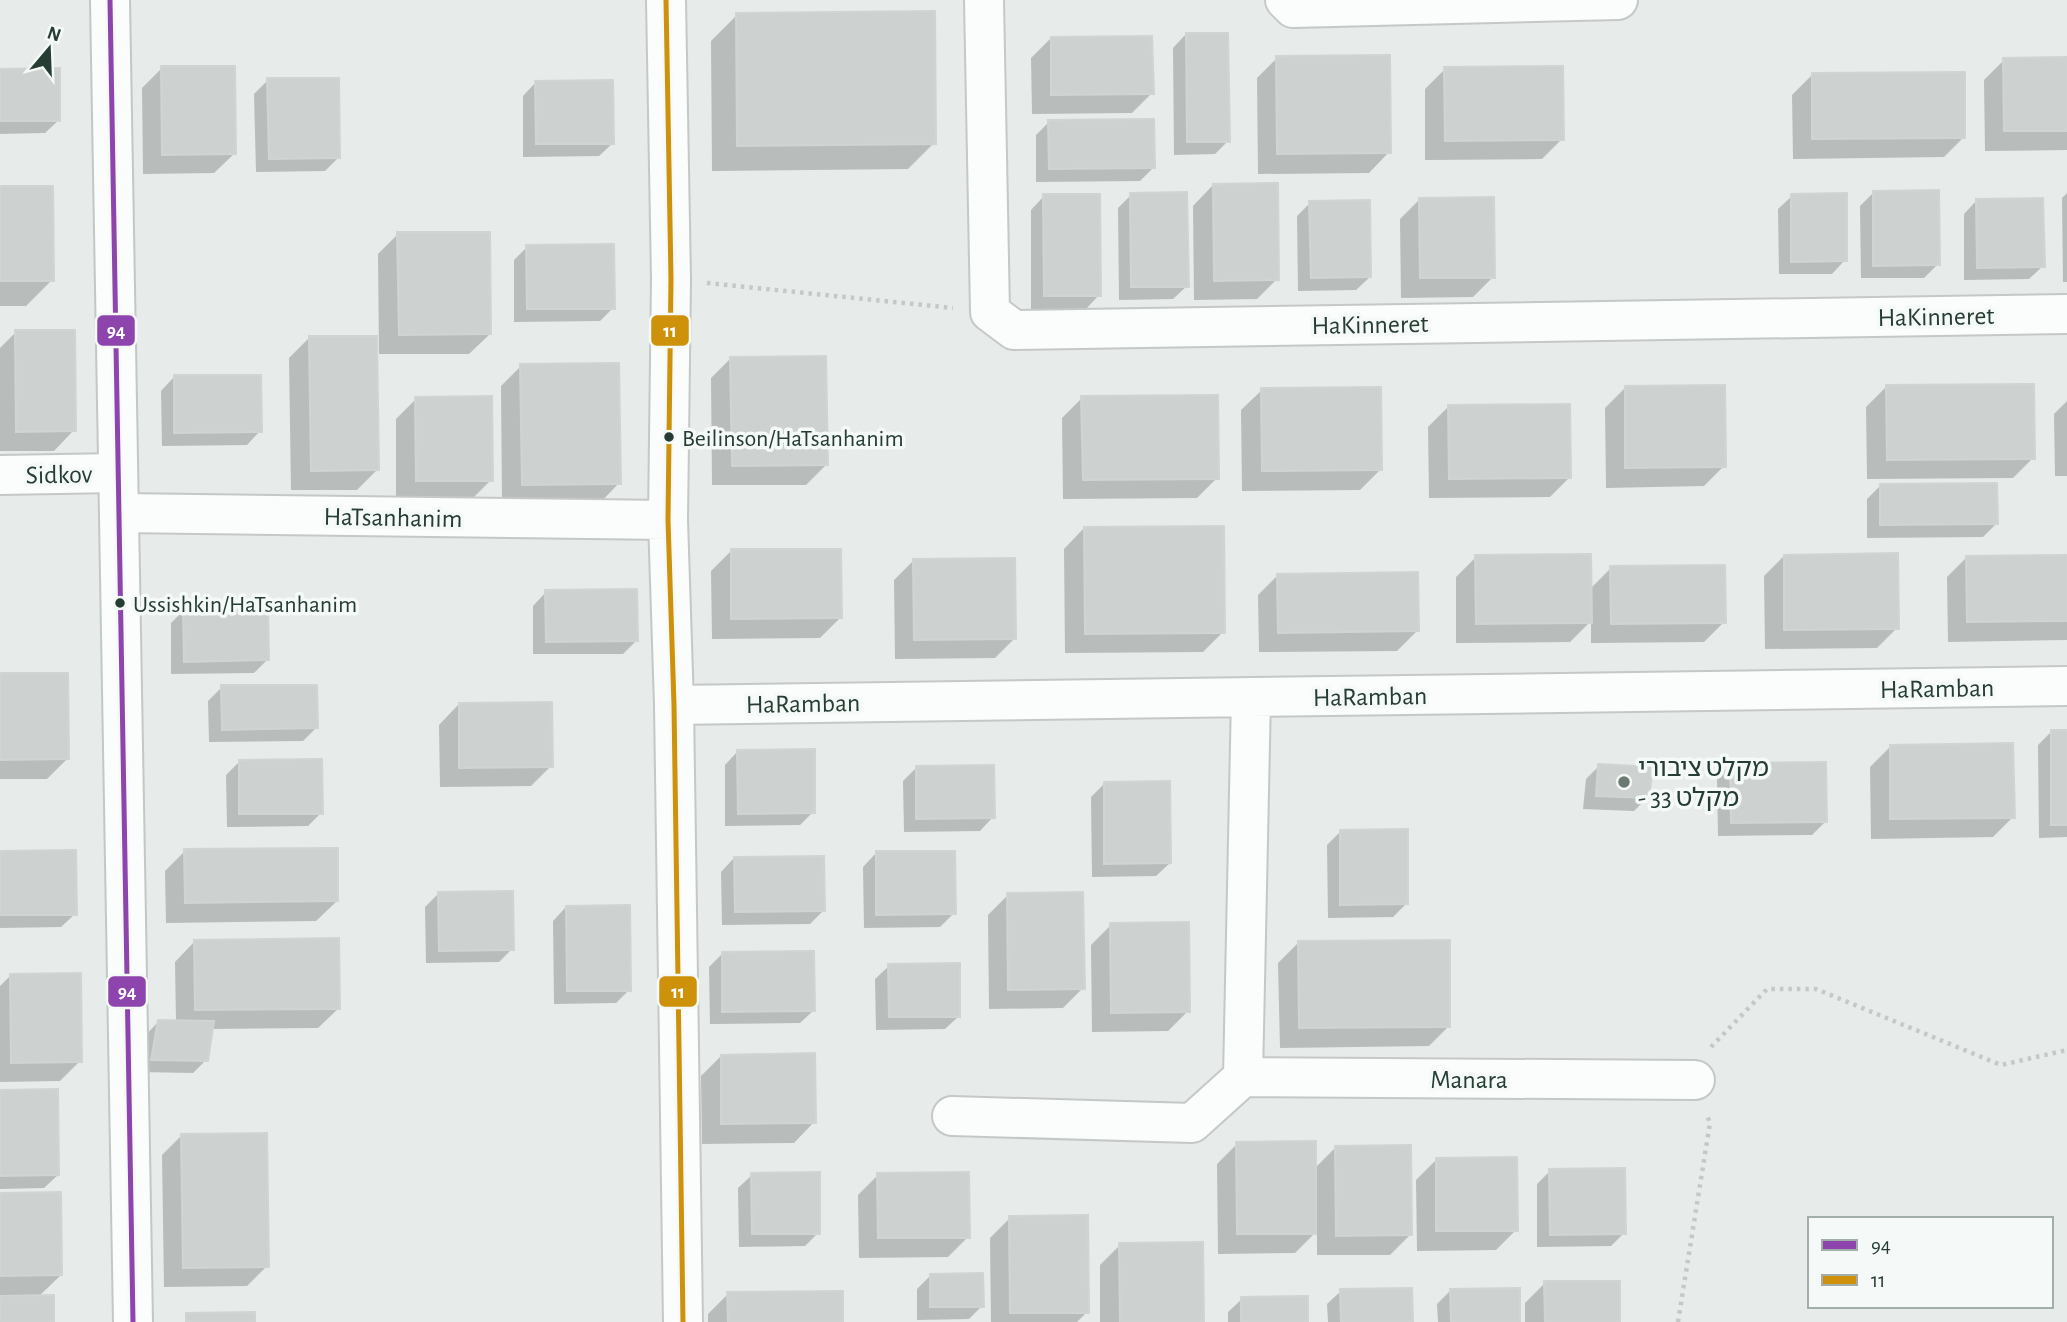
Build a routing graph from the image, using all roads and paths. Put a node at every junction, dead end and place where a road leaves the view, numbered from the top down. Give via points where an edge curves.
1 (110, 0) edge
2 (666, 0) edge
3 (984, 0) edge
4 (1284, 0) edge
5 (1618, 0) edge
6 (671, 279) junction
7 (990, 312) junction
8 (2067, 314) edge
9 (118, 473) junction
10 (0, 475) edge
11 (119, 513) junction
12 (668, 520) junction
13 (2067, 686) edge
14 (1251, 697) junction
15 (674, 705) junction
16 (2067, 1050) edge
17 (1242, 1077) junction
18 (1695, 1080) junction
19 (952, 1116) dead end
20 (133, 1322) edge
21 (682, 1322) edge
22 (1678, 1322) edge

1 - 9 street
2 - 6 street
3 - 7 street
4 - 5 street via 1293,8
6 - 7 path
6 - 12 street
7 - 8 street, HaKinneret via 1014,330
9 - 10 street, Sidkov
9 - 11 street
11 - 12 street, HaTsanhanim
11 - 20 street
12 - 15 street
13 - 14 street, HaRamban
14 - 15 street, HaRamban
14 - 17 street
15 - 21 street
16 - 18 path via 2001,1065 1816,989 1768,989 1705,1054
17 - 18 street, Manara
17 - 19 street via 1192,1123
18 - 22 path via 1710,1123

